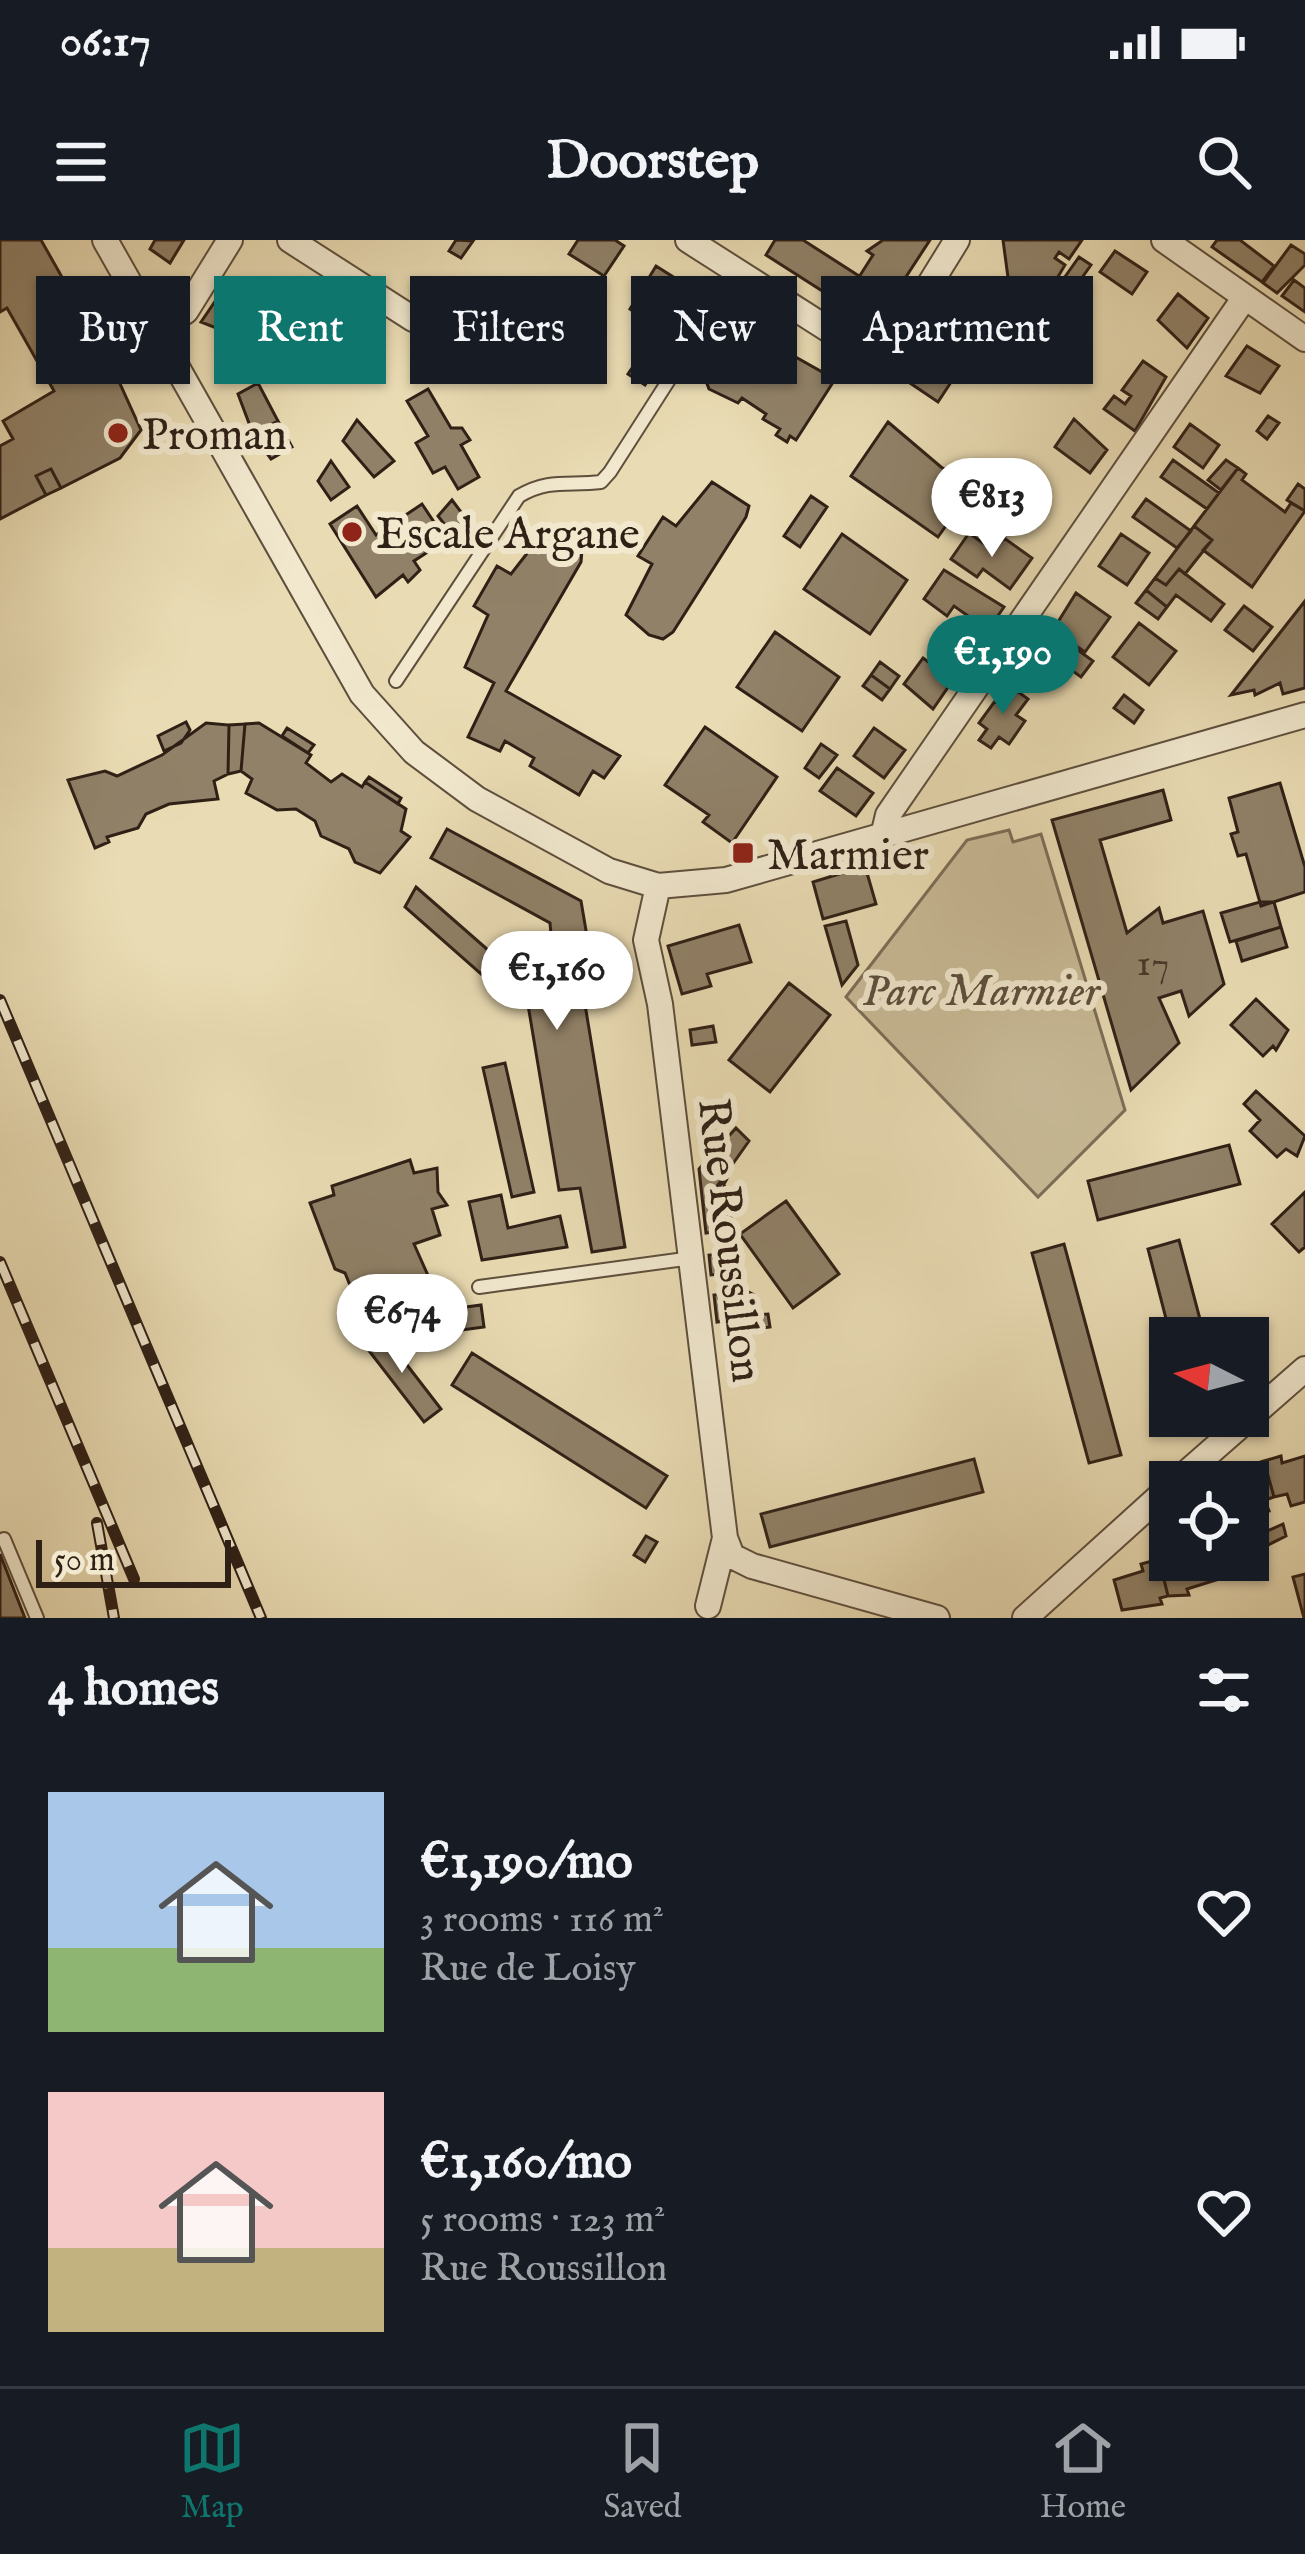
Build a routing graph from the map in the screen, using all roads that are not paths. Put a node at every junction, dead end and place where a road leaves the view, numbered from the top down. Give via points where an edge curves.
1 (105, 240) edge
2 (230, 240) edge
3 (290, 240) edge
4 (688, 240) edge
5 (957, 240) edge
6 (1164, 240) edge
7 (738, 272) junction
8 (126, 276) edge
9 (1244, 297) junction
10 (190, 304) edge
11 (410, 317) edge
12 (1305, 339) edge
13 (187, 384) edge
14 (396, 680) dead end
15 (1305, 715) edge
16 (884, 836) junction
17 (658, 886) junction
18 (693, 1258) junction
19 (479, 1287) dead end
20 (1305, 1369) edge
21 (1200, 1461) edge
22 (1149, 1507) edge
23 (725, 1538) junction
24 (4, 1539) dead end
25 (707, 1614) edge
26 (37, 1618) edge
27 (937, 1618) edge
28 (1025, 1618) edge

1 - 8 street
2 - 10 street
3 - 11 street
4 - 7 street
5 - 7 street via 880,363
6 - 9 street
7 - 14 lane via 602,482 565,479 519,496
9 - 12 street
9 - 16 street via 888,815
13 - 17 street via 313,613 362,694 400,736 477,799 609,871
15 - 16 street
16 - 17 street via 726,880
17 - 18 street, Rue Roussillon via 646,940
18 - 19 lane
18 - 23 street, Rue Roussillon
20 - 21 street
22 - 28 street
23 - 25 street, Rue Roussillon
23 - 27 street via 732,1556 752,1566
24 - 26 lane

